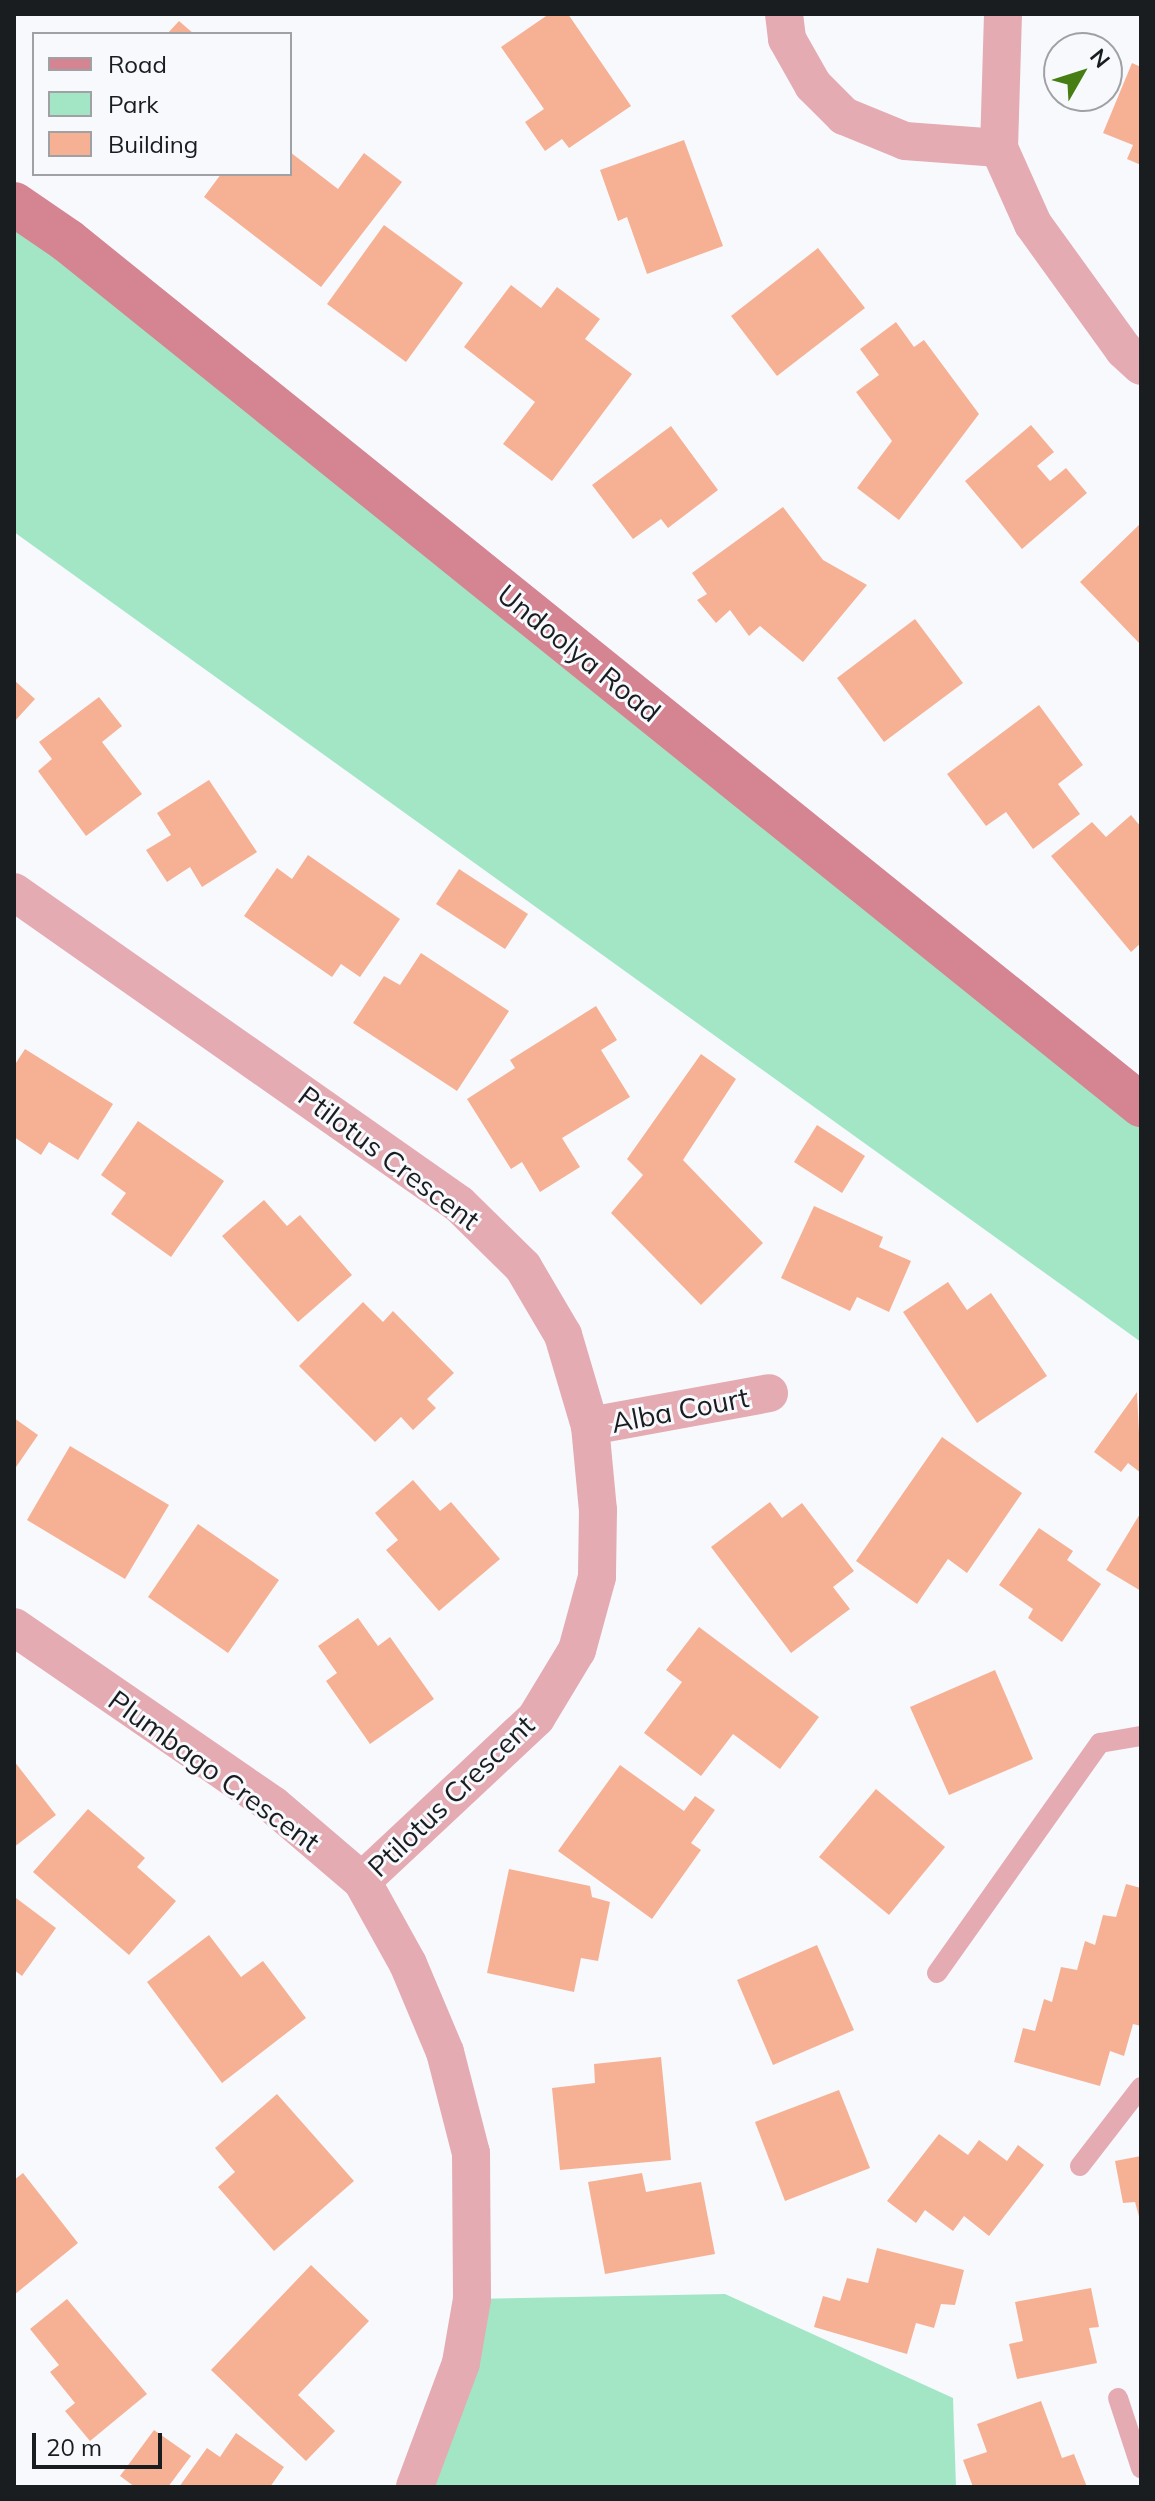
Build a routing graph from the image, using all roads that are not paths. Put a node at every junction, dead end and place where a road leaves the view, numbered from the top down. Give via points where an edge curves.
1 (784, 14) edge
2 (1003, 14) edge
3 (999, 148) junction
4 (14, 204) edge
5 (1141, 366) edge
6 (14, 892) edge
7 (1141, 1105) edge
8 (769, 1393) dead end
9 (590, 1426) junction
10 (14, 1627) edge
11 (1141, 1736) edge
12 (362, 1881) junction
13 (937, 1973) dead end
14 (1141, 2087) edge
15 (1080, 2166) dead end
16 (1118, 2398) dead end
17 (1141, 2468) edge
18 (415, 2487) edge

1 - 3 street via 793,50 813,85 844,116 905,141
2 - 3 street
3 - 5 street via 1033,224 1115,339
4 - 7 main road, Undoolya Road via 68,241
6 - 9 street, Ptilotus Crescent via 459,1204 523,1267 563,1335
8 - 9 street, Alba Court
9 - 12 street, Ptilotus Crescent via 598,1510 597,1577 577,1650 536,1718
10 - 12 street, Plumbago Crescent via 273,1805
11 - 13 lane via 1100,1743
12 - 18 street, Plumbago Crescent via 408,1964 445,2052 471,2153 472,2299 461,2363
14 - 15 lane
16 - 17 lane

